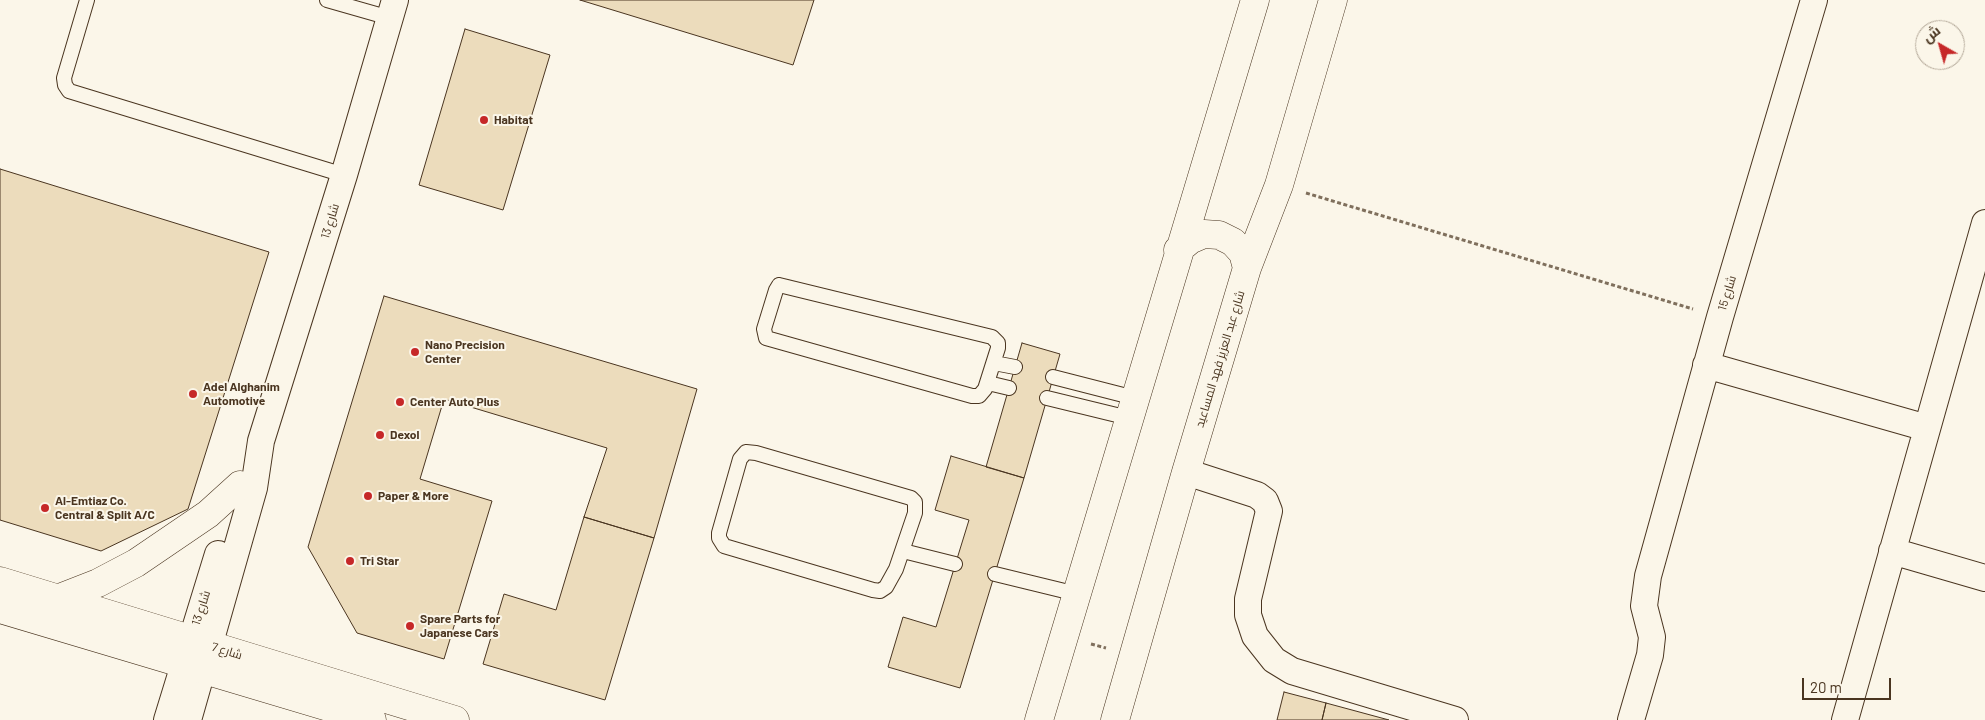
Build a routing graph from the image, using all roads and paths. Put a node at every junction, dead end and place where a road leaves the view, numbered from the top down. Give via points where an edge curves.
1 (87, 0) edge
2 (327, 0) edge
3 (1254, 0) edge
4 (1332, 0) edge
5 (1814, 0) edge
6 (393, 9) edge
7 (344, 175) junction
8 (1279, 185) junction
9 (1985, 223) edge
10 (1178, 250) junction
11 (1247, 268) junction
12 (1720, 316) junction
13 (994, 363) junction
14 (1706, 365) junction
15 (1015, 367) dead end
16 (1053, 377) dead end
17 (988, 383) junction
18 (1009, 388) dead end
19 (1047, 398) dead end
20 (1132, 408) junction
21 (1928, 428) junction
22 (261, 441) junction
23 (1186, 472) junction
24 (240, 485) junction
25 (903, 551) junction
26 (1892, 551) junction
27 (955, 564) dead end
28 (995, 574) dead end
29 (1985, 578) edge
30 (0, 581) edge
31 (1077, 594) junction
32 (58, 599) junction
33 (0, 610) edge
34 (1064, 637) junction
35 (200, 642) junction
36 (1134, 656) junction
37 (192, 668) junction
38 (167, 720) edge
39 (188, 720) edge
40 (372, 720) edge
41 (455, 720) edge
42 (1039, 720) edge
43 (1115, 720) edge
44 (1455, 720) edge
45 (1631, 720) edge
46 (1845, 720) edge

1 - 7 lane via 64,78 69,91
2 - 6 lane
3 - 10 main road
4 - 8 main road, شارع عبد العزيز فهد المساعيد
5 - 12 street, شارع 15
6 - 7 street, شارع 13
7 - 22 street, شارع 13
8 - 11 main road, شارع عبد العزيز فهد المساعيد
8 - 12 path
9 - 21 street
10 - 11 main road via 1204,234 1219,235 1233,242 1243,253
10 - 20 main road
11 - 23 main road, شارع عبد العزيز فهد المساعيد
12 - 14 street, شارع 15
13 - 15 lane
13 - 17 lane
13 - 17 lane via 998,343 986,335 784,285 776,290 764,330 766,338 972,396 982,393
14 - 21 street
14 - 45 street, شارع 15 via 1648,576 1644,606 1652,637 1650,655
16 - 20 lane
17 - 18 lane
19 - 20 lane
20 - 31 main road
21 - 26 street
22 - 24 street, شارع 13
22 - 35 street, شارع 13 via 254,488
23 - 36 main road, شارع عبد العزيز فهد المساعيد
23 - 44 street via 1257,496 1269,511 1248,599 1248,615 1255,636 1274,660 1292,671
24 - 32 main road via 208,514 136,563
24 - 35 street, شارع 13
25 - 25 lane via 915,506 915,502 906,495 756,453 746,452 740,459 719,533 724,546 880,590 892,580
25 - 27 lane
26 - 29 street
26 - 46 street
28 - 31 lane
30 - 32 main road, شارع 7
31 - 34 main road
32 - 35 main road, شارع 7
33 - 37 main road
34 - 36 path
34 - 42 main road
35 - 37 street, شارع 13
35 - 41 main road, شارع 7
36 - 43 main road, شارع عبد العزيز فهد المساعيد
37 - 38 street, شارع 13
37 - 39 street, شارع 13
37 - 40 main road

